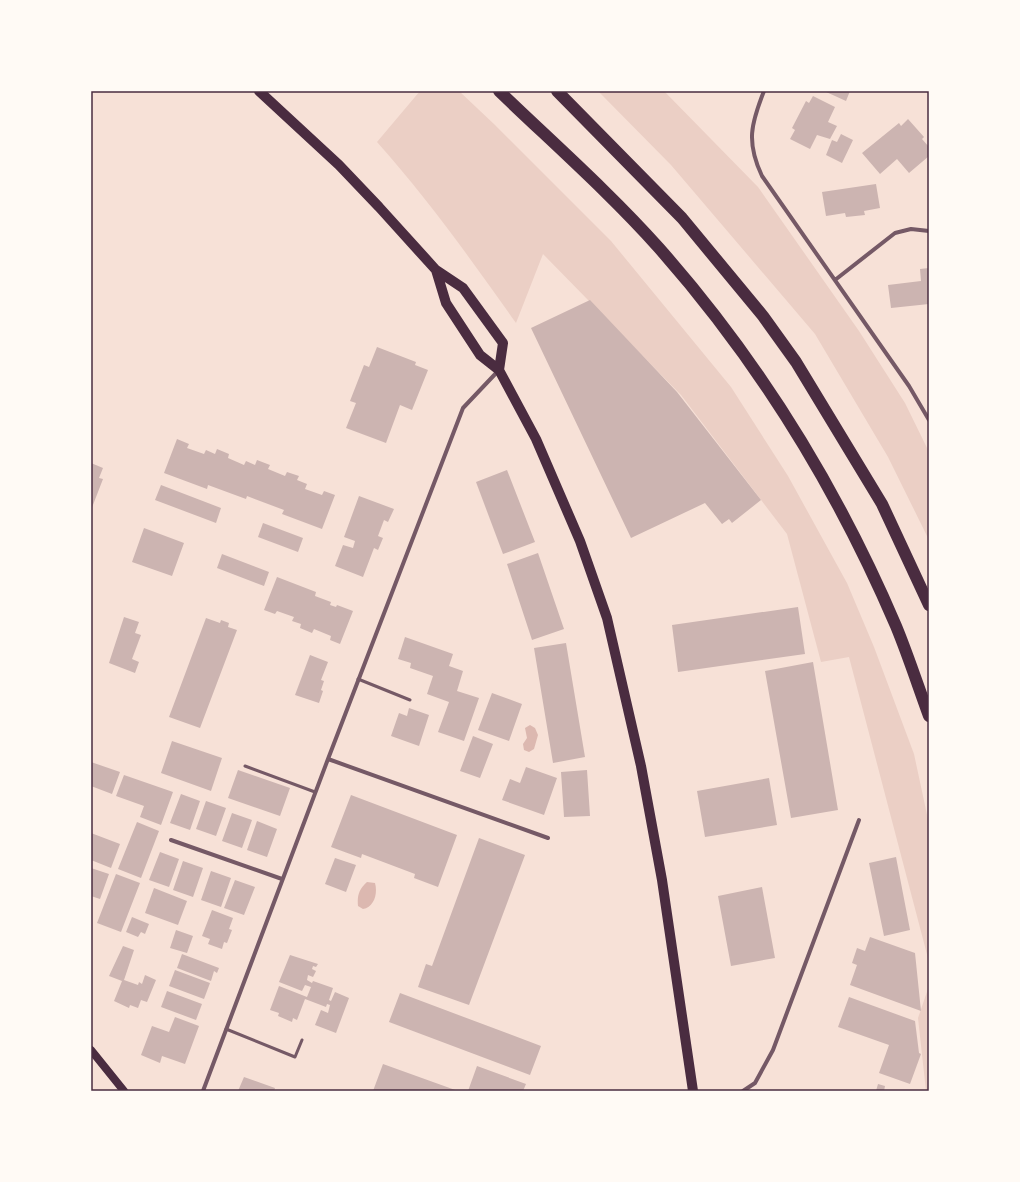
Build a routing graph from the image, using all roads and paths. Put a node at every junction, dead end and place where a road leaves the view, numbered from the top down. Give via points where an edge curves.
1 (259, 91) edge
2 (499, 91) edge
3 (557, 91) edge
4 (764, 91) edge
5 (929, 231) edge
6 (436, 270) junction
7 (835, 280) junction
8 (499, 370) junction
9 (929, 420) edge
10 (929, 605) edge
11 (358, 679) junction
12 (410, 700) dead end
13 (929, 716) edge
14 (328, 759) junction
15 (245, 766) dead end
16 (315, 792) junction
17 (859, 820) dead end
18 (548, 838) dead end
19 (171, 840) dead end
20 (282, 879) junction
21 (226, 1029) junction
22 (302, 1040) dead end
23 (91, 1050) edge
24 (124, 1091) edge
25 (203, 1091) edge
26 (693, 1091) edge
27 (743, 1091) edge

1 - 6 main road via 339,165
2 - 13 highway via 658,248 715,316 766,384 822,474 860,548 896,627
3 - 10 highway via 682,218 758,310 796,362 882,504
4 - 7 street via 753,120 752,150 762,176
5 - 7 street via 911,229 895,233
6 - 8 main road via 446,303 480,355
6 - 8 main road via 464,288 503,343
7 - 9 street via 909,386
8 - 11 street via 463,408
8 - 26 main road via 556,482 580,540 607,618 642,774 662,880
11 - 12 lane
11 - 14 street
14 - 16 street
14 - 18 street
15 - 16 lane
16 - 20 street
17 - 27 street via 772,1050 755,1083
19 - 20 street
20 - 21 street
21 - 22 lane via 296,1057
21 - 25 street
23 - 24 main road

